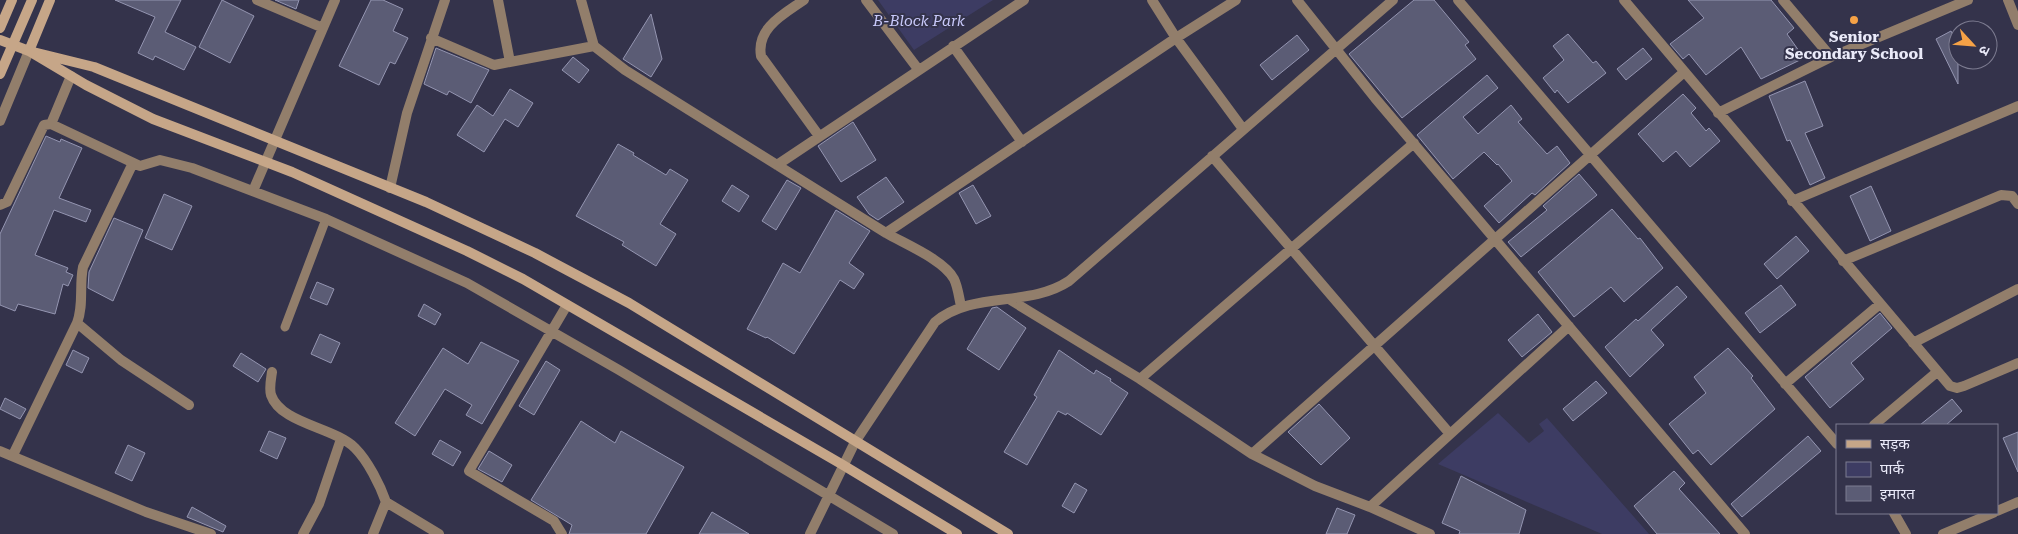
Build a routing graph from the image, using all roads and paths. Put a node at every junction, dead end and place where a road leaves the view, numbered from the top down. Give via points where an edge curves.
1 (12, 0) edge
2 (32, 0) edge
3 (50, 0) edge
4 (257, 0) edge
5 (335, 0) edge
6 (444, 0) edge
7 (498, 0) edge
8 (581, 0) edge
9 (804, 0) edge
10 (866, 0) edge
11 (1024, 0) edge
12 (1152, 0) edge
13 (1236, 0) edge
14 (1297, 0) edge
15 (1393, 0) edge
16 (1458, 0) edge
17 (1624, 0) edge
18 (1783, 0) edge
19 (1968, 0) edge
20 (2008, 0) edge
21 (2018, 25) edge
22 (0, 28) edge
23 (323, 28) junction
24 (431, 38) junction
25 (1176, 38) junction
26 (0, 40) edge
27 (594, 46) junction
28 (953, 46) junction
29 (1335, 50) junction
30 (29, 51) junction
31 (1831, 57) junction
32 (510, 62) junction
33 (918, 69) junction
34 (1683, 73) junction
35 (0, 74) edge
36 (71, 76) junction
37 (2018, 106) edge
38 (1718, 114) junction
39 (0, 121) edge
40 (52, 124) junction
41 (1243, 129) junction
42 (819, 136) junction
43 (274, 141) junction
44 (1022, 142) junction
45 (1414, 143) junction
46 (1590, 154) junction
47 (1212, 156) junction
48 (266, 162) junction
49 (133, 163) junction
50 (777, 165) junction
51 (390, 188) junction
52 (254, 191) junction
53 (1792, 201) junction
54 (2018, 204) edge
55 (0, 205) edge
56 (326, 219) junction
57 (886, 233) junction
58 (1495, 238) junction
59 (1291, 249) junction
60 (1843, 261) junction
61 (2018, 289) edge
62 (1009, 299) junction
63 (1880, 304) junction
64 (567, 305) junction
65 (961, 306) junction
66 (77, 323) junction
67 (1569, 326) junction
68 (285, 327) dead end
69 (553, 331) junction
70 (1913, 343) junction
71 (1374, 345) junction
72 (2018, 363) edge
73 (272, 372) dead end
74 (1937, 372) junction
75 (1140, 379) junction
76 (1785, 384) junction
77 (189, 405) dead end
78 (1875, 424) edge
79 (1450, 434) junction
80 (341, 438) junction
81 (855, 442) junction
82 (1836, 443) edge
83 (0, 451) edge
84 (1252, 454) junction
85 (13, 455) junction
86 (843, 465) junction
87 (829, 495) junction
88 (386, 502) junction
89 (2018, 502) edge
90 (1370, 507) junction
91 (1998, 511) edge
92 (1895, 514) edge
93 (1991, 514) edge
94 (211, 534) edge
95 (303, 534) edge
96 (373, 534) edge
97 (439, 534) edge
98 (562, 534) edge
99 (810, 534) edge
100 (893, 534) edge
101 (956, 534) edge
102 (1008, 534) edge
103 (1430, 534) edge
104 (1745, 534) edge
105 (1906, 534) edge
106 (1943, 534) edge

1 - 22 street
2 - 35 street, bridge
3 - 30 street
4 - 23 street
5 - 23 street
6 - 24 street
7 - 32 street
8 - 27 street
9 - 42 street via 776,20 762,35 759,44 761,56
10 - 33 street
11 - 28 street
12 - 25 street
13 - 25 street
14 - 29 street
15 - 29 street
16 - 46 street
17 - 34 street
18 - 31 street
19 - 31 street
20 - 21 street
23 - 43 street
24 - 32 street via 494,65
24 - 51 street via 407,113
25 - 41 street
25 - 44 street
26 - 30 street
27 - 32 street
27 - 50 street via 625,70
28 - 33 street
28 - 44 street
29 - 41 street
29 - 45 street
30 - 36 street
30 - 39 street
30 - 43 street via 94,67
31 - 38 street
33 - 42 street
34 - 38 street
34 - 46 street
36 - 40 street
36 - 48 street via 154,119
37 - 53 street
38 - 53 street
40 - 49 street
40 - 55 street via 44,125 7,202
41 - 47 street
42 - 50 street
43 - 48 street
43 - 51 street
44 - 57 street
45 - 58 street
45 - 59 street
46 - 58 street
46 - 76 street
47 - 59 street
47 - 62 street via 1069,281 1040,295
48 - 52 street
48 - 64 street via 467,251
49 - 52 street via 146,165 160,160
49 - 66 street via 83,267 82,311
50 - 57 street
51 - 81 street via 534,253 629,303
52 - 56 street
53 - 60 street
54 - 60 street via 2012,196 2001,195
56 - 68 lane
56 - 69 street via 467,283
57 - 65 street via 948,271 955,280
58 - 67 street
58 - 71 street
59 - 71 street
59 - 75 street
60 - 63 street
61 - 70 street
62 - 65 street
62 - 75 street
63 - 70 street
63 - 76 street
64 - 69 street
64 - 86 street
65 - 81 street via 935,322
66 - 77 street via 121,360
66 - 85 street
67 - 79 street
67 - 104 street
69 - 87 street
69 - 98 street via 469,471 554,521
70 - 74 street
71 - 79 street
71 - 84 street
72 - 74 street via 1957,388 1950,386
73 - 80 street via 271,394 277,405 287,413
74 - 78 street
75 - 84 street
76 - 82 street
79 - 90 street
80 - 88 street via 355,448 365,462
80 - 95 street via 319,504
81 - 86 street
81 - 102 street
83 - 85 street
84 - 90 street via 1315,486
85 - 94 street via 146,512
86 - 87 street
86 - 101 street
87 - 99 street
87 - 100 street
88 - 96 street
88 - 97 street
89 - 91 street
90 - 103 street
92 - 105 street
93 - 106 street

